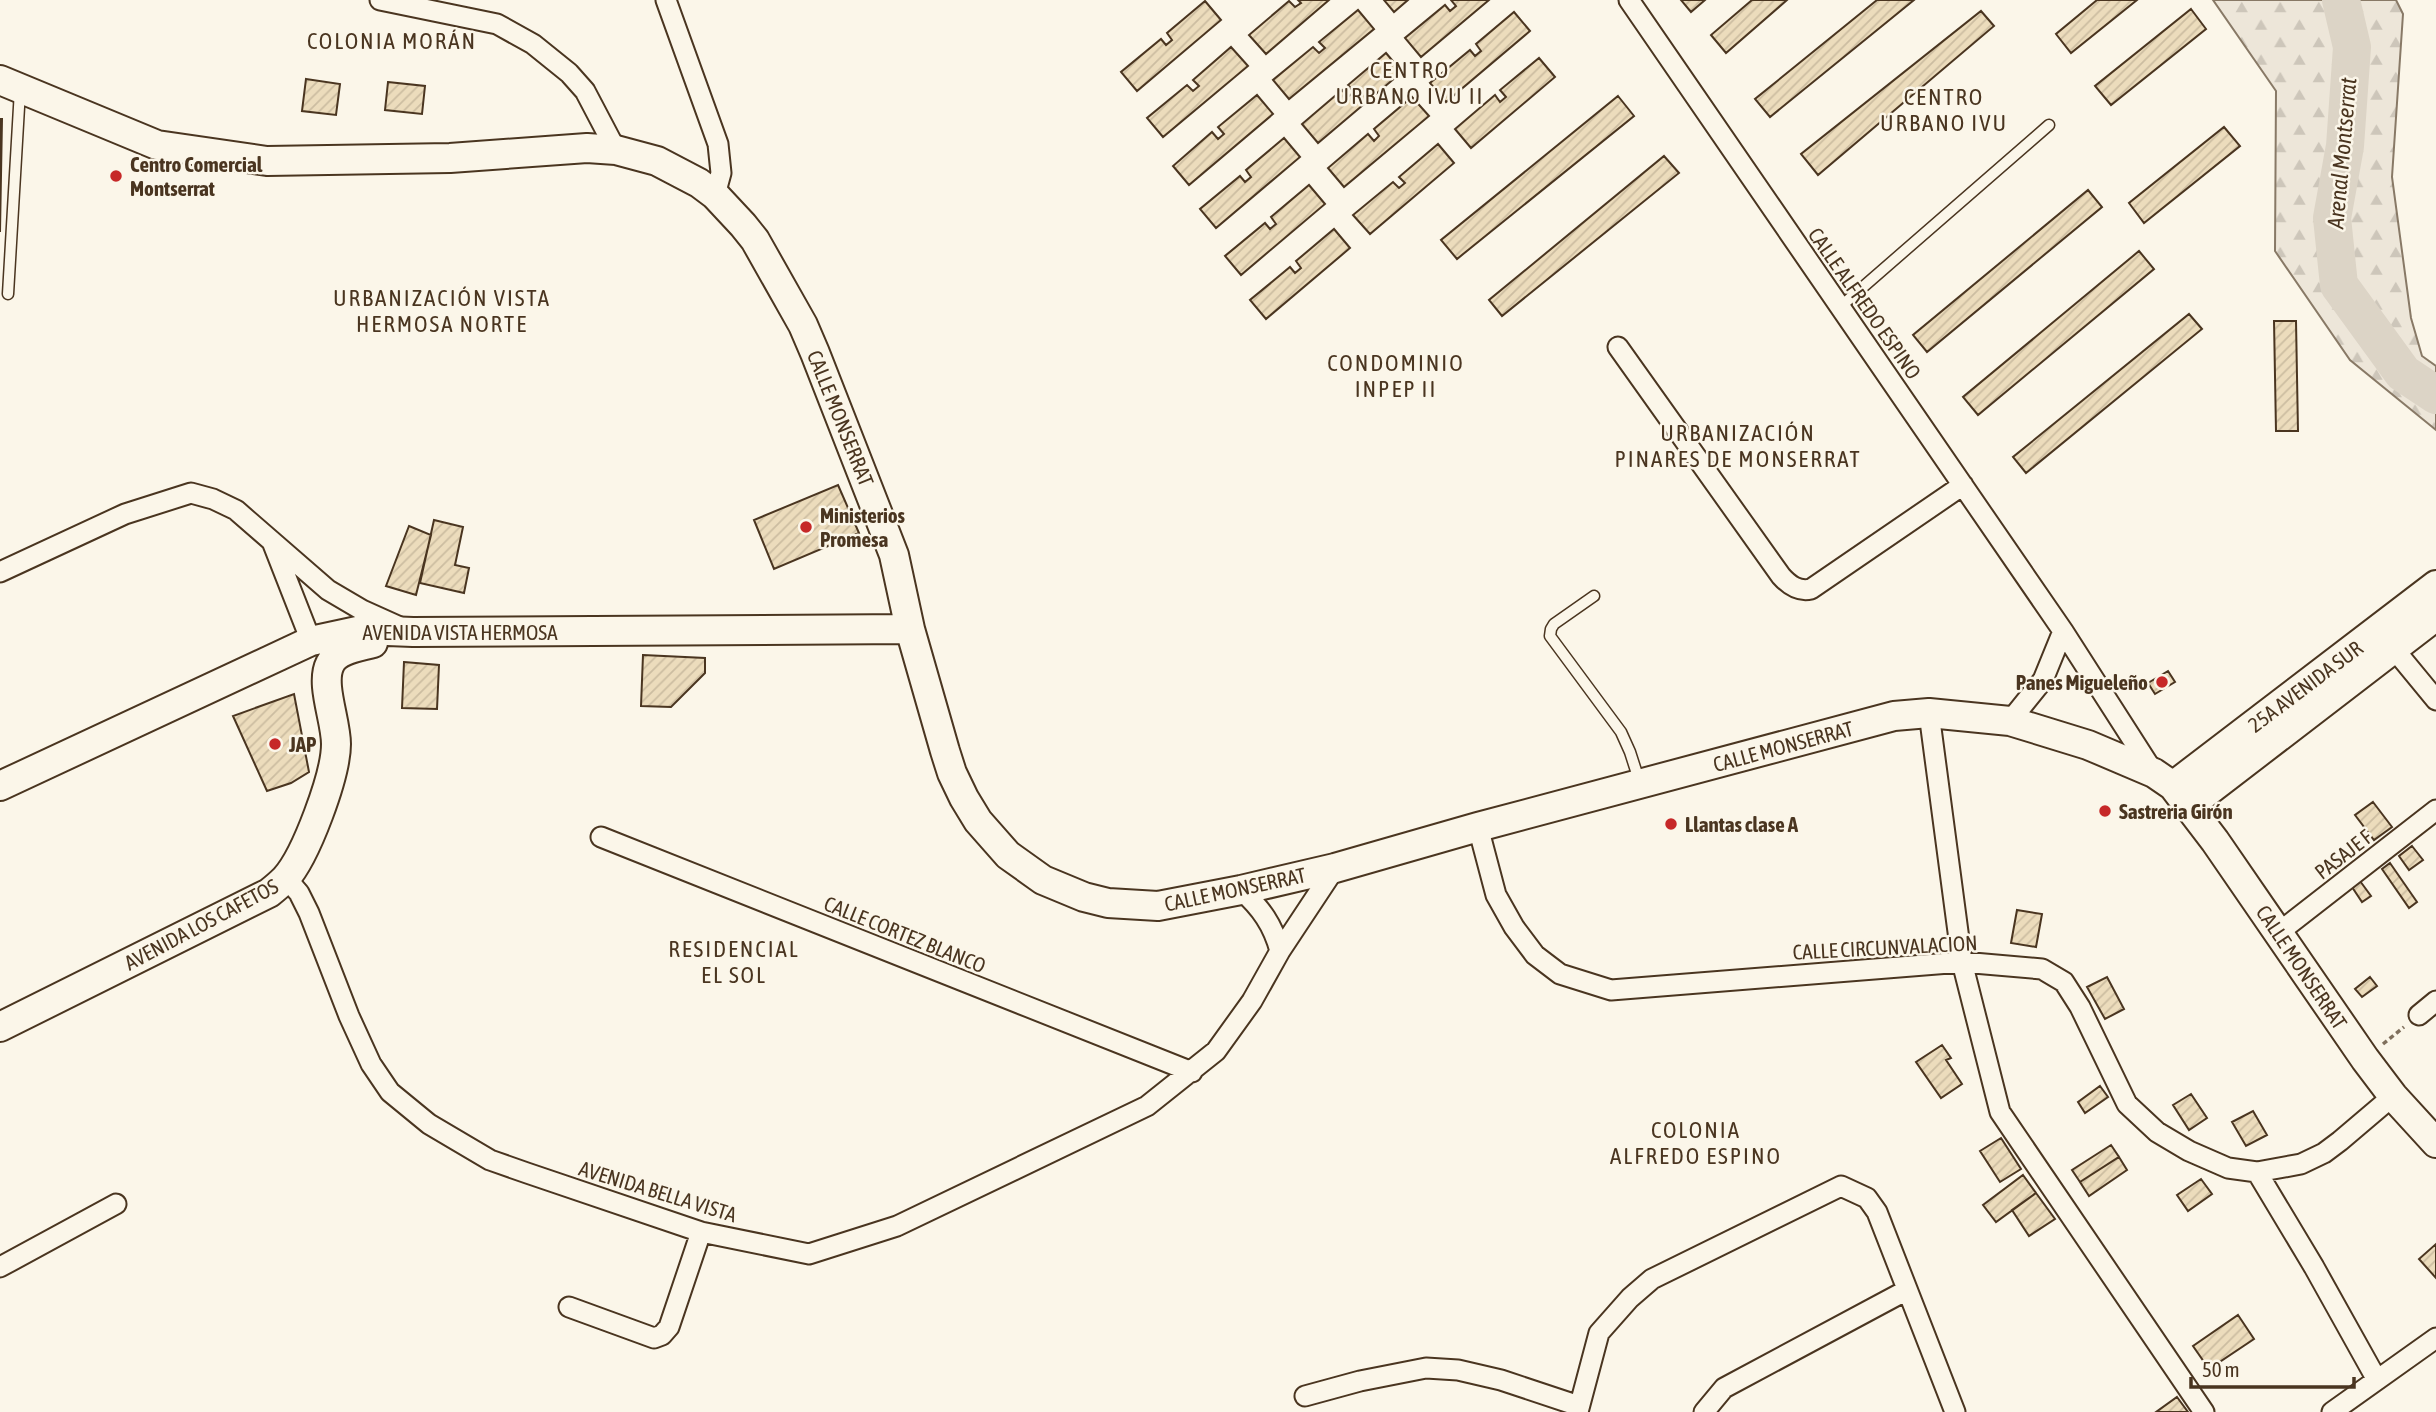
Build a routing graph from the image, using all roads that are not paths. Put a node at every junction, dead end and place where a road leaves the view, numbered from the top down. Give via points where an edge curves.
1 (380, 0) edge
2 (666, 0) edge
3 (1629, 0) edge
4 (10, 85) edge
5 (2049, 125) dead end
6 (616, 150) junction
7 (715, 195) junction
8 (8, 294) dead end
9 (1840, 307) junction
10 (1618, 346) dead end
11 (1963, 485) junction
12 (271, 540) junction
13 (0, 572) edge
14 (2436, 585) edge
15 (1594, 596) dead end
16 (2436, 616) edge
17 (910, 629) junction
18 (2063, 631) junction
19 (413, 632) junction
20 (311, 641) junction
21 (2394, 649) junction
22 (234, 677) junction
23 (327, 677) junction
24 (2436, 700) edge
25 (1929, 713) junction
26 (2010, 721) junction
27 (1640, 784) junction
28 (0, 786) edge
29 (2172, 788) junction
30 (2436, 810) edge
31 (1478, 827) junction
32 (601, 837) dead end
33 (1335, 868) junction
34 (286, 878) junction
35 (1241, 890) junction
36 (2278, 933) junction
37 (1280, 951) junction
38 (1962, 962) junction
39 (2436, 1001) edge
40 (2419, 1015) road end
41 (0, 1027) edge
42 (1192, 1072) junction
43 (2393, 1096) junction
44 (2436, 1143) edge
45 (2257, 1172) junction
46 (116, 1204) dead end
47 (701, 1232) junction
48 (0, 1267) edge
49 (1907, 1290) junction
50 (569, 1307) dead end
51 (2436, 1338) edge
52 (2377, 1380) junction
53 (1305, 1396) dead end
54 (1578, 1409) edge
55 (1704, 1412) edge
56 (1955, 1412) edge
57 (2204, 1412) edge
58 (2332, 1412) edge

1 - 6 street via 497,24 533,44 585,91
2 - 7 street via 714,129 721,173
3 - 9 street, CALLE ALFREDO ESPINO
4 - 6 street, CALLE MONSERRAT via 157,145 267,161
4 - 8 lane
5 - 9 lane
6 - 7 street, CALLE MONSERRAT via 673,168
7 - 17 street, CALLE MONSERRAT via 755,240 803,325 894,555
9 - 11 street, CALLE ALFREDO ESPINO
10 - 11 street via 1781,576 1796,588 1811,589
11 - 18 street, CALLE ALFREDO ESPINO
12 - 13 street via 236,510 191,493 125,514
12 - 19 street via 328,590
12 - 20 street
14 - 29 street, 25A AVENIDA SUR
15 - 27 lane via 1554,624 1550,636 1621,732
16 - 21 street, 25A AVENIDA SUR
17 - 19 street, AVENIDA VISTA HERMOSA
17 - 35 street, CALLE MONSERRAT via 952,773 978,821 1008,855 1043,880 1108,903 1158,906
18 - 26 street via 2043,680
18 - 29 street, CALLE ALFREDO ESPINO
19 - 20 street, AVENIDA VISTA HERMOSA via 362,630
19 - 23 street via 340,653 329,665
20 - 22 street, AVENIDA VISTA HERMOSA
21 - 24 street
21 - 29 street, 25A AVENIDA SUR
22 - 23 street via 300,661
22 - 28 street, AVENIDA VISTA HERMOSA
23 - 34 street, AVENIDA LOS CAFETOS via 336,745 331,774 308,839
25 - 26 street, CALLE MONSERRAT
25 - 27 street, CALLE MONSERRAT via 1894,716
25 - 38 street
26 - 29 street, CALLE MONSERRAT via 2088,745
27 - 31 street, CALLE MONSERRAT
29 - 36 street, CALLE MONSERRAT
30 - 36 street, PASAJE F
31 - 33 street, CALLE MONSERRAT
31 - 38 street, CALLE CIRCUNVALACION via 1496,895 1535,955 1560,974 1611,990
32 - 42 street, CALLE CORTEZ BLANCO
33 - 35 street, CALLE MONSERRAT
33 - 37 street, AVENIDA BELLA VISTA
34 - 41 street, AVENIDA LOS CAFETOS via 269,893
34 - 47 street, AVENIDA BELLA VISTA via 309,913 362,1047 380,1079 406,1107 490,1160
35 - 37 street via 1267,917
36 - 43 street, CALLE MONSERRAT
37 - 42 street, AVENIDA BELLA VISTA via 1216,1051
38 - 45 street, CALLE CIRCUNVALACION via 2042,969 2064,982 2127,1104 2157,1132 2189,1151 2228,1168
38 - 57 street via 2000,1112
39 - 40 street
42 - 47 street, AVENIDA BELLA VISTA via 1147,1106 897,1226 809,1254
43 - 44 street, CALLE MONSERRAT
43 - 45 street, CALLE CIRCUNVALACION via 2324,1153 2285,1168
45 - 52 street
46 - 48 street
47 - 50 street via 669,1327 662,1335 654,1338
49 - 54 street via 1877,1212 1867,1198 1841,1185 1652,1279 1599,1333
49 - 55 street via 1724,1388
49 - 56 street
51 - 52 street
52 - 58 street
53 - 54 street via 1426,1368 1501,1380

